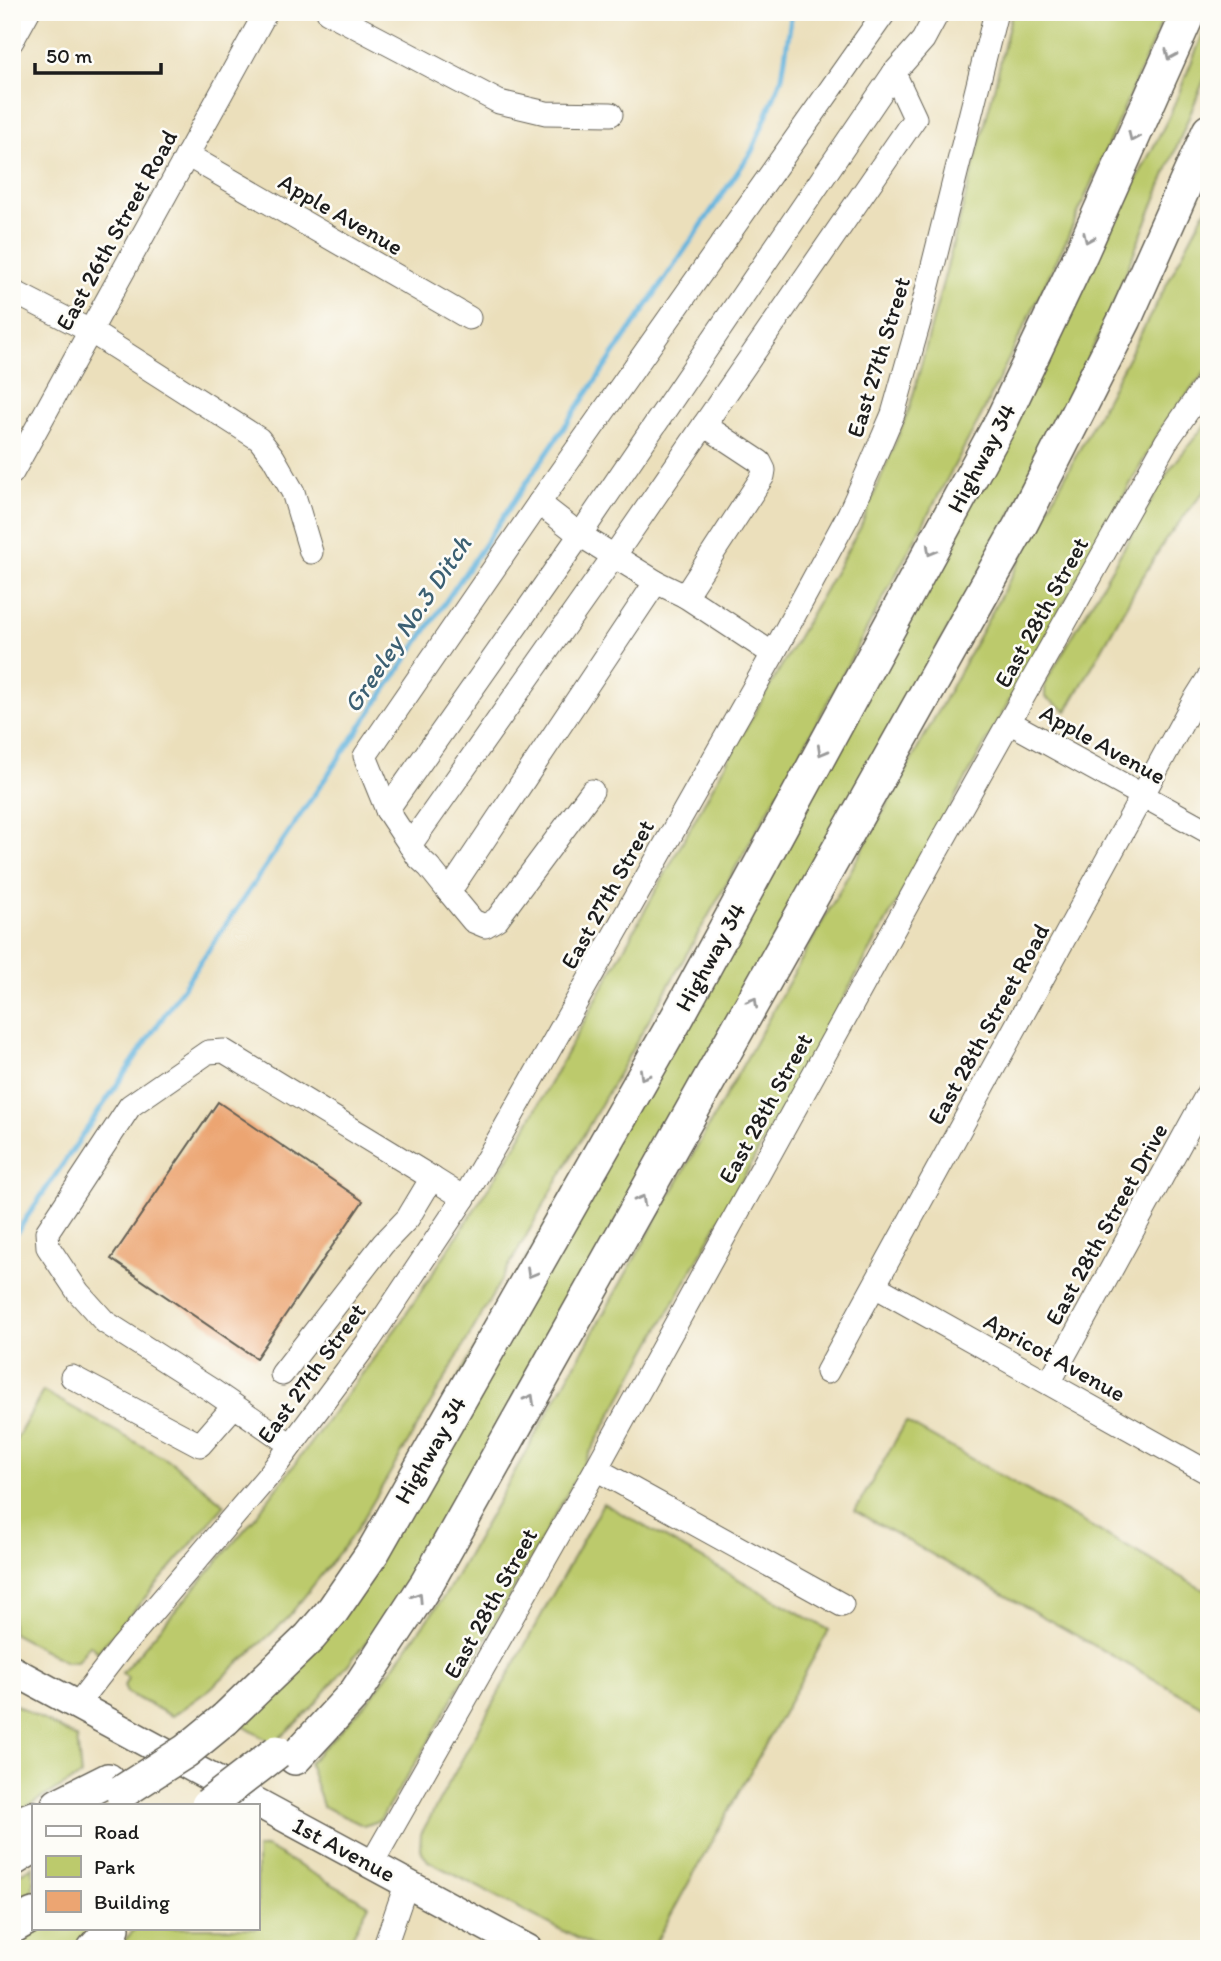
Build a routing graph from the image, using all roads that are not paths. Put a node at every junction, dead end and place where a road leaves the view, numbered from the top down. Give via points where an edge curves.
1 (28, 12) edge
2 (266, 12) edge
3 (328, 12) edge
4 (885, 12) edge
5 (938, 12) edge
6 (996, 12) edge
7 (1189, 12) edge
8 (12, 41) edge
9 (894, 73) junction
10 (611, 114) dead end
11 (1209, 131) edge
12 (187, 156) junction
13 (12, 291) edge
14 (469, 318) dead end
15 (90, 331) junction
16 (1209, 380) edge
17 (704, 425) junction
18 (12, 473) edge
19 (538, 503) junction
20 (580, 535) junction
21 (312, 552) dead end
22 (614, 556) junction
23 (656, 582) junction
24 (685, 596) junction
25 (773, 654) junction
26 (1209, 677) edge
27 (1009, 722) junction
28 (592, 791) dead end
29 (1144, 796) junction
30 (387, 810) junction
31 (1209, 832) edge
32 (410, 845) junction
33 (449, 892) junction
34 (1209, 1091) edge
35 (432, 1178) junction
36 (464, 1198) junction
37 (875, 1286) junction
38 (827, 1372) dead end
39 (282, 1374) dead end
40 (72, 1377) dead end
41 (1049, 1383) junction
42 (234, 1405) junction
43 (291, 1445) junction
44 (596, 1469) junction
45 (1209, 1473) edge
46 (842, 1605) dead end
47 (12, 1670) edge
48 (77, 1705) junction
49 (286, 1755) junction
50 (110, 1792) edge
51 (62, 1804) edge
52 (210, 1804) edge
53 (245, 1804) edge
54 (32, 1818) edge
55 (12, 1826) edge
56 (32, 1848) edge
57 (12, 1860) edge
58 (372, 1863) junction
59 (407, 1882) junction
60 (32, 1916) edge
61 (12, 1927) edge
62 (111, 1930) edge
63 (94, 1949) edge
64 (384, 1949) edge
65 (528, 1949) edge

1 - 8 street
2 - 12 street, East 26th Street Road
3 - 10 street via 499,103 546,113
4 - 19 street
5 - 9 street via 923,40
6 - 25 street, East 27th Street via 893,414 849,514
7 -> 50 highway, Highway 34 via 996,432 678,1016 390,1519 343,1581 218,1714 169,1744
9 - 17 street via 915,118
9 - 20 street
49 -> 11 highway via 356,1692 440,1559 1021,524 1125,319
12 - 14 street, Apple Avenue
12 - 15 street, East 26th Street Road
13 - 15 street
15 - 18 street, East 26th Street Road
15 - 21 street via 259,439 293,492
16 - 27 street, East 28th Street via 1166,442
17 - 22 street
17 - 24 street via 765,470
19 - 20 street
19 - 30 street via 365,756
20 - 22 street
20 - 30 street
22 - 23 street
22 - 32 street
23 - 24 street
23 - 33 street
24 - 25 street
25 - 36 street, East 27th Street
26 - 29 street, East 28th Street Road
27 - 29 street, Apple Avenue
27 - 44 street, East 28th Street
28 - 33 street via 497,919 485,926 472,921
29 - 31 street, Apple Avenue
29 - 37 street, East 28th Street Road
30 - 32 street
32 - 33 street
34 - 41 street, East 28th Street Drive
35 - 36 street
35 - 39 street via 408,1218
35 - 42 street via 224,1051 208,1052 130,1106 47,1233 48,1247 105,1322
36 - 43 street, East 27th Street via 368,1342
37 - 38 street, East 28th Street Road
37 - 41 street, Apricot Avenue
40 - 42 street via 200,1445
41 - 45 street, Apricot Avenue
42 - 43 street
43 - 48 street, East 27th Street
44 - 46 street
44 - 58 street, East 28th Street
47 - 48 main road, 1st Avenue
48 - 58 main road, 1st Avenue
49 - 52 highway, bridge
49 - 53 highway
50 - 51 highway, Highway 34
54 - 55 highway
56 - 57 highway
58 - 59 main road, 1st Avenue
59 - 64 street
59 - 65 main road, 1st Avenue
60 - 61 highway
62 - 63 highway

